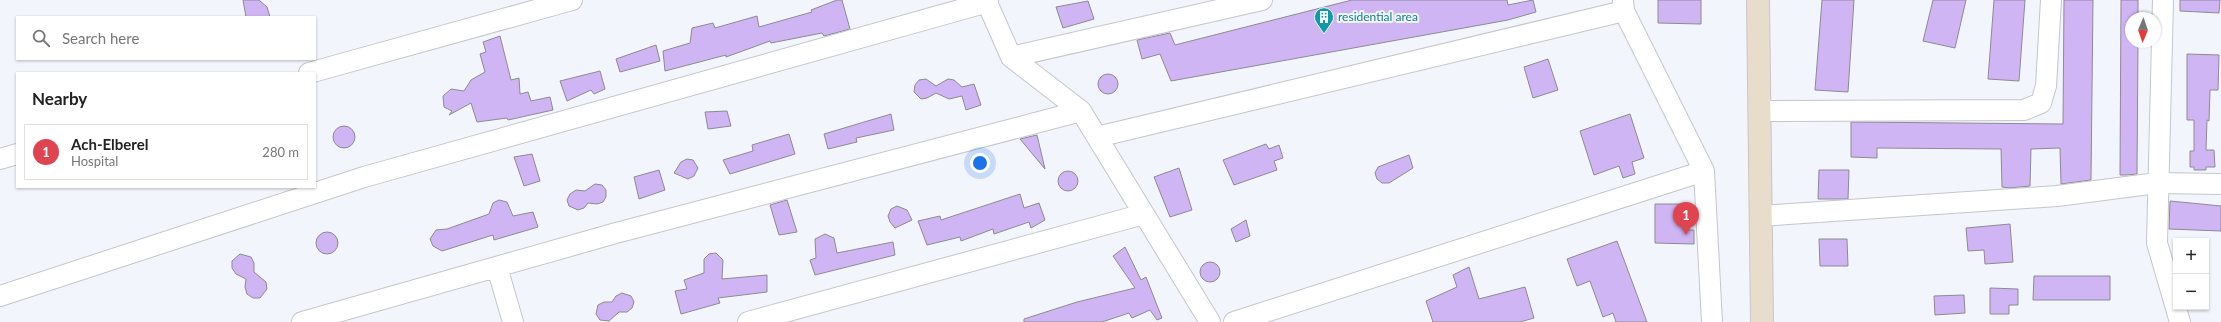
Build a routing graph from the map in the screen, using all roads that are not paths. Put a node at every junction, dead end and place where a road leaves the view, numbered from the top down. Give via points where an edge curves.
1 (572, 0) edge
2 (1262, 0) edge
3 (1758, 0) edge
4 (2051, 0) edge
5 (2163, 0) edge
6 (987, 1) edge
7 (1624, 6) edge
8 (1011, 57) junction
9 (313, 72) edge
10 (1759, 110) junction
11 (1081, 111) junction
12 (1098, 137) junction
13 (16, 154) edge
14 (0, 158) edge
15 (1704, 171) junction
16 (2157, 183) junction
17 (2221, 184) edge
18 (1144, 214) junction
19 (1760, 216) junction
20 (497, 268) junction
21 (0, 296) edge
22 (302, 322) edge
23 (513, 322) edge
24 (748, 322) edge
25 (1210, 322) edge
26 (1234, 322) edge
27 (1712, 322) edge
28 (1762, 322) edge
29 (2180, 322) edge

1 - 9 street
2 - 8 street
3 - 10 main road
4 - 10 street via 2046,86 2041,103 2024,110
5 - 16 street
6 - 8 street
6 - 21 street via 364,177
7 - 12 street
7 - 15 street
8 - 11 street
10 - 19 main road
11 - 12 street
11 - 20 street via 616,233
12 - 18 street
13 - 14 street
15 - 26 street
15 - 27 street
16 - 17 street
16 - 19 street via 2057,196
16 - 29 street via 2157,243
18 - 24 street
18 - 25 street
19 - 28 main road
20 - 22 street
20 - 23 street

